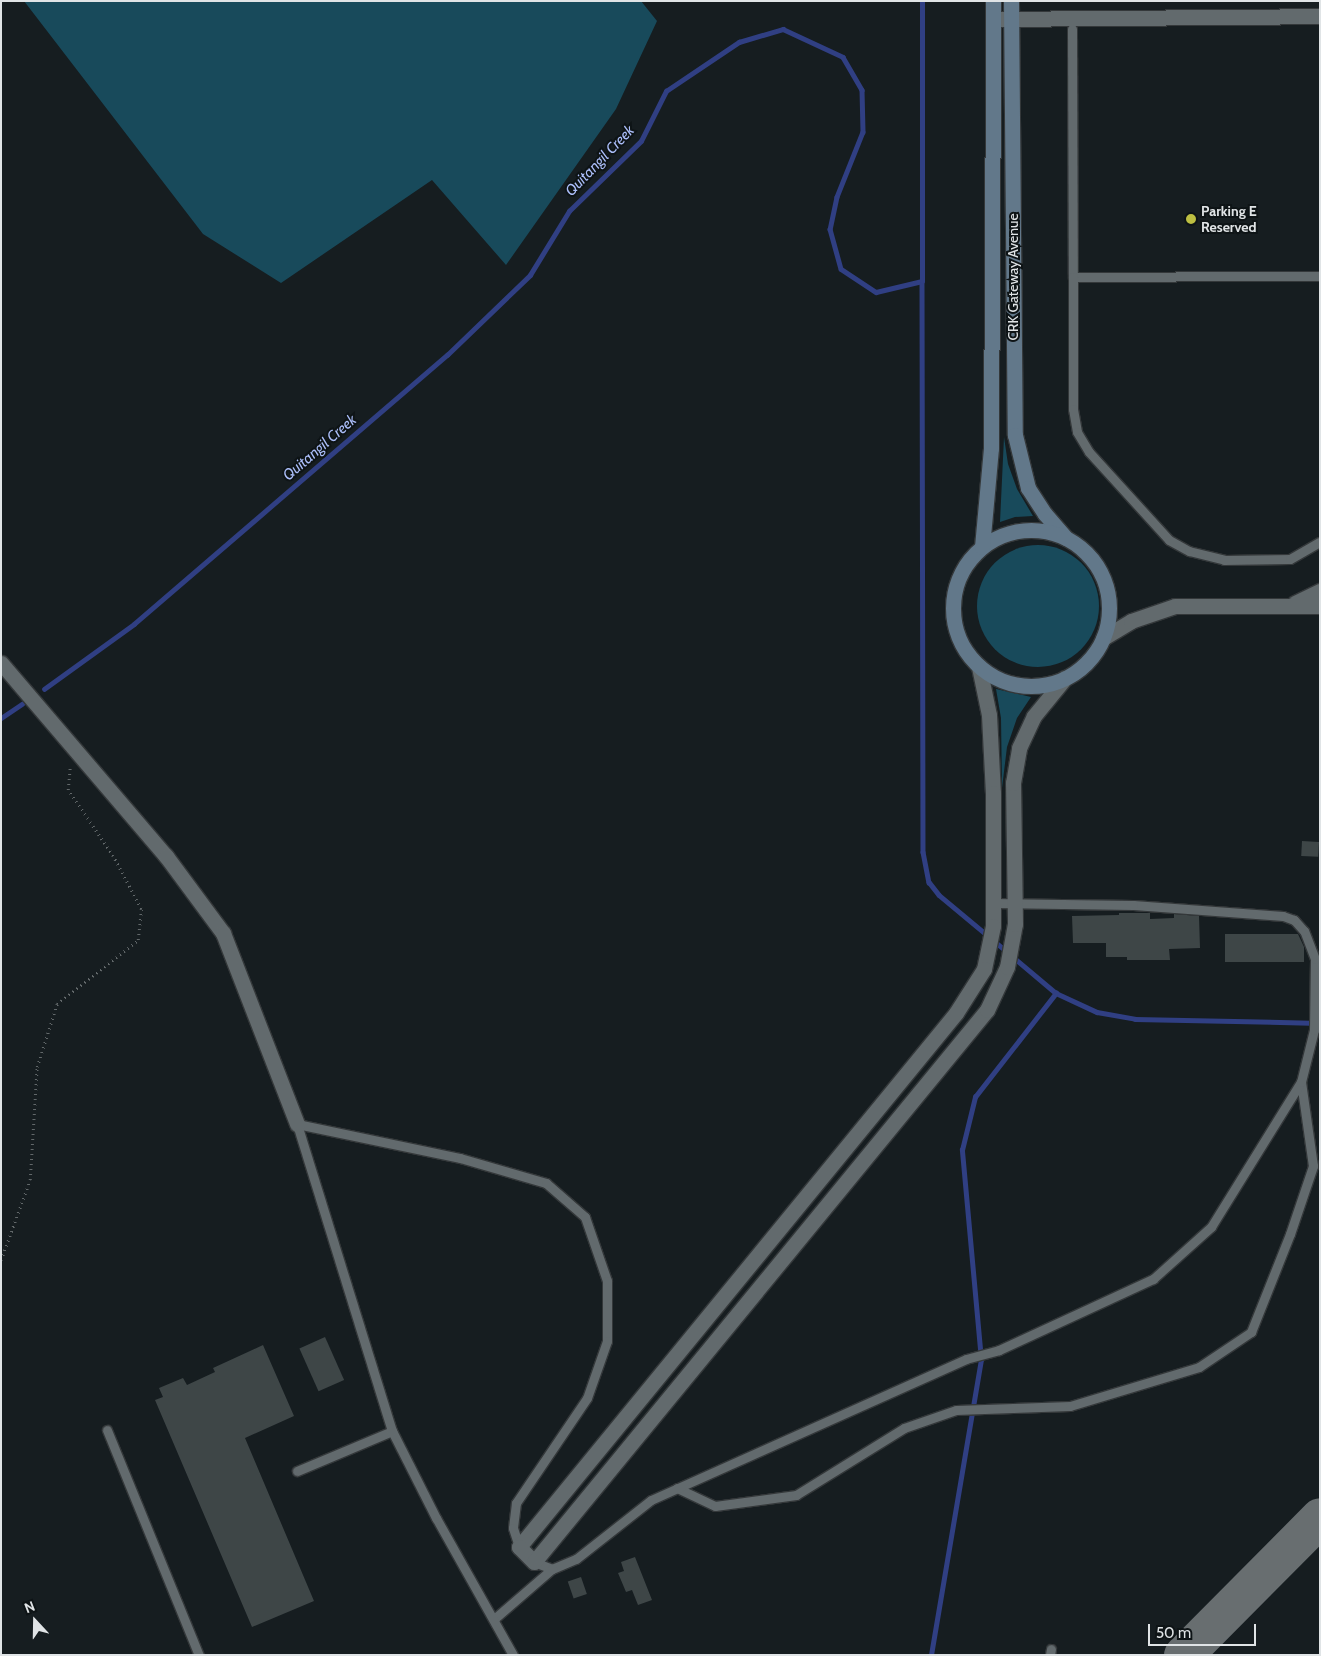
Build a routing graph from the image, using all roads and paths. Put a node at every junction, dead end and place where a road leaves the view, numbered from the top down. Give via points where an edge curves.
1 (993, 1) edge
2 (1011, 1) edge
3 (1320, 16) edge
4 (994, 19) junction
5 (1011, 22) junction
6 (1072, 29) dead end
7 (1320, 276) edge
8 (1073, 277) junction
9 (1066, 538) junction
10 (1320, 542) edge
11 (982, 547) junction
12 (1320, 591) edge
13 (1290, 606) junction
14 (1320, 606) edge
15 (1103, 638) junction
16 (1, 662) edge
17 (979, 667) junction
18 (1065, 678) junction
19 (71, 746) junction
20 (992, 903) junction
21 (1014, 903) junction
22 (1301, 1082) junction
23 (297, 1124) junction
24 (1, 1260) edge
25 (107, 1430) dead end
26 (392, 1431) junction
27 (297, 1472) dead end
28 (677, 1488) junction
29 (519, 1547) junction
30 (534, 1562) junction
31 (552, 1569) junction
32 (494, 1618) junction
33 (199, 1655) edge
34 (513, 1655) edge

1 - 4 main road, CRK Gateway Avenue
2 - 5 main road, CRK Gateway Avenue
3 - 5 street
4 - 5 street
4 - 11 main road, CRK Gateway Avenue via 992,448
5 - 9 main road, CRK Gateway Avenue via 1015,435 1028,488 1044,514
6 - 8 lane
7 - 8 lane
8 - 10 lane via 1073,409 1077,432 1089,452 1169,540 1189,552 1224,560 1290,559
9 - 11 main road via 1045,531 1023,530 1001,536
9 - 15 main road via 1085,552 1100,570 1108,592 1109,615
11 - 17 main road via 966,564 956,584 952,606 964,650
12 - 13 street
13 - 14 street
13 - 15 street via 1175,606 1131,620
15 - 18 main road via 1094,654
16 - 19 street
17 - 18 main road via 998,680 1020,686 1043,685
17 - 20 street via 992,749
18 - 21 street via 1034,716 1019,748 1013,783
19 - 23 street via 166,856 223,933
19 - 24 path via 68,790 113,856 141,909 138,940 57,1004 37,1067 30,1180
20 - 21 lane
20 - 29 street via 993,926 984,969 956,1013
21 - 22 lane via 1133,905 1294,920 1304,931 1315,959 1314,1030
21 - 30 street via 1015,924 1008,966 987,1010
22 - 28 lane via 1211,1227 1153,1279 999,1350 966,1359
22 - 28 lane via 1313,1166 1290,1234 1250,1332 1199,1367 1070,1406 956,1410 904,1428 796,1495 715,1506
23 - 26 lane
23 - 29 lane via 460,1158 546,1183 585,1217 607,1281 607,1341 586,1398 516,1503 513,1528
25 - 33 lane
26 - 27 lane
26 - 32 lane via 436,1518
28 - 31 lane via 650,1500 576,1559
29 - 30 street
30 - 31 lane
31 - 32 lane
32 - 34 lane

